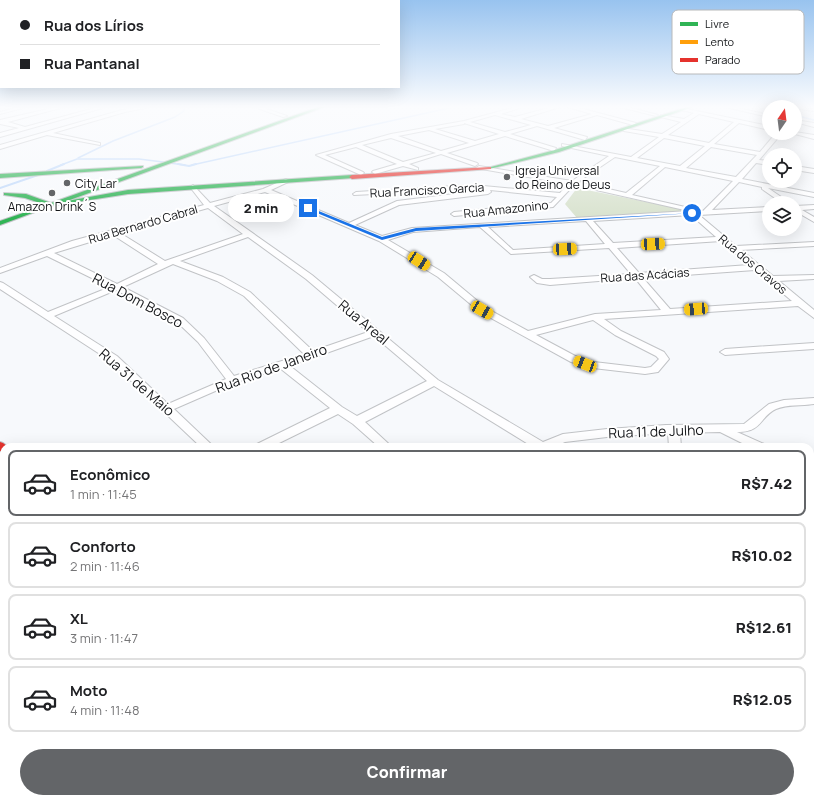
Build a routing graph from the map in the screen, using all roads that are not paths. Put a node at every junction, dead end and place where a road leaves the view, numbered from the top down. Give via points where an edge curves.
1 (12, 143) edge
2 (207, 143) edge
3 (221, 143) edge
4 (362, 143) edge
5 (413, 143) edge
6 (473, 143) edge
7 (538, 143) edge
8 (573, 143) edge
9 (575, 143) edge
10 (652, 143) edge
11 (700, 143) edge
12 (770, 143) edge
13 (356, 145) junction
14 (708, 145) junction
15 (567, 146) junction
16 (0, 147) edge
17 (554, 148) junction
18 (441, 153) junction
19 (760, 154) junction
20 (613, 156) junction
21 (631, 159) junction
22 (755, 161) junction
23 (762, 162) edge
24 (404, 164) junction
25 (479, 165) junction
26 (492, 166) junction
27 (663, 166) junction
28 (141, 167) junction
29 (802, 168) edge
30 (416, 169) junction
31 (681, 169) junction
32 (813, 169) edge
33 (375, 172) junction
34 (502, 172) junction
35 (361, 173) junction
36 (0, 176) edge
37 (736, 180) junction
38 (286, 181) junction
39 (573, 183) junction
40 (109, 184) junction
41 (758, 185) junction
42 (193, 187) junction
43 (497, 188) junction
44 (116, 190) junction
45 (265, 190) junction
46 (356, 194) dead end
47 (629, 194) junction
48 (3, 195) edge
49 (561, 195) junction
50 (814, 195) edge
51 (776, 196) edge
52 (48, 202) junction
53 (209, 206) junction
54 (814, 207) edge
55 (802, 208) edge
56 (762, 210) edge
57 (705, 212) junction
58 (802, 212) edge
59 (692, 213) junction
60 (454, 214) dead end
61 (0, 217) edge
62 (588, 219) junction
63 (814, 220) edge
64 (0, 223) edge
65 (350, 225) junction
66 (482, 225) junction
67 (114, 232) junction
68 (249, 234) junction
69 (382, 239) junction
70 (724, 239) junction
71 (814, 244) edge
72 (611, 246) junction
73 (734, 248) junction
74 (47, 253) junction
75 (168, 262) junction
76 (757, 267) junction
77 (0, 271) edge
78 (636, 275) junction
79 (534, 277) dead end
80 (814, 277) edge
81 (772, 279) junction
82 (0, 285) edge
83 (116, 287) junction
84 (800, 303) junction
85 (667, 311) junction
86 (814, 315) edge
87 (46, 316) junction
88 (595, 317) junction
89 (376, 332) junction
90 (527, 334) junction
91 (814, 346) edge
92 (725, 352) dead end
93 (310, 354) junction
94 (283, 365) junction
95 (232, 380) junction
96 (434, 382) junction
97 (814, 401) edge
98 (168, 408) junction
99 (338, 410) junction
100 (357, 421) junction
101 (674, 429) junction
102 (723, 430) junction
103 (204, 443) edge
104 (269, 443) edge
105 (382, 443) edge
106 (536, 443) edge
107 (552, 443) edge
108 (675, 443) edge
109 (751, 443) edge

1 - 16 street
2 - 28 street
3 - 40 street
4 - 13 street
5 - 18 street
6 - 18 street
7 - 17 street
8 - 15 street
9 - 15 street
10 - 21 street
11 - 14 street
12 - 19 street
13 - 24 street
13 - 35 street via 319,155
14 - 19 street
14 - 31 street
15 - 17 street
15 - 20 street
15 - 26 street
17 - 25 street
18 - 24 street
18 - 25 street
19 - 22 street
20 - 21 street
20 - 39 street, Rua Amazonino
21 - 27 street
22 - 23 street
22 - 37 street
24 - 30 street
24 - 33 street
25 - 26 street
25 - 30 street
25 - 34 street
25 - 38 street
26 - 34 street
27 - 31 street
27 - 47 street
28 - 36 street
28 - 52 street
29 - 32 street
30 - 33 street
31 - 37 street
33 - 35 street
34 - 39 street
35 - 44 street
37 - 41 street
37 - 57 street
38 - 42 street
38 - 45 street, Rua Bernardo Cabral
39 - 47 street
39 - 49 street, Rua Amazonino
40 - 44 street
40 - 52 street
41 - 50 street
41 - 51 street
42 - 44 street
42 - 53 street, Rua Areal
43 - 46 street, Rua Francisco Garcia via 466,187
43 - 49 street, Rua Francisco Garcia
43 - 65 street via 483,193 391,205
44 - 52 street
45 - 53 street, Rua Bernardo Cabral
45 - 65 street
47 - 57 street
48 - 52 street via 26,196
48 - 52 street via 28,193
49 - 60 street, Rua Amazonino via 556,203 550,206
52 - 61 street
52 - 64 street
53 - 67 street, Rua Bernardo Cabral
53 - 68 street, Rua Areal
54 - 55 street
56 - 57 street
57 - 59 street
58 - 63 street
59 - 62 street
59 - 70 street, Rua dos Cravos
62 - 66 street
62 - 72 street
65 - 69 street
66 - 69 street via 412,230
66 - 72 street via 511,252
67 - 74 street, Rua Bernardo Cabral
67 - 75 street
68 - 75 street
68 - 89 street, Rua Areal via 309,277
69 - 90 street via 441,275 482,310
70 - 72 street
70 - 73 street, Rua dos Cravos
71 - 73 street
72 - 78 street
73 - 76 street, Rua dos Cravos
74 - 77 street, Rua Bernardo Cabral
74 - 83 street, Rua Dom Bosco
75 - 83 street
75 - 93 street via 205,272 235,286 247,294
76 - 78 street, Rua das Acácias
76 - 81 street, Rua dos Cravos
78 - 79 street, Rua das Acácias via 550,282 540,281
78 - 85 street
80 - 81 street
81 - 84 street, Rua dos Cravos
82 - 87 street, Rua 31 de Maio
83 - 87 street
83 - 95 street, Rua Dom Bosco via 180,320 201,340
84 - 85 street
84 - 86 street, Rua dos Cravos
85 - 88 street
87 - 98 street, Rua 31 de Maio via 113,358
88 - 90 street
88 - 90 street via 618,333 660,354 664,359 654,370 645,371 593,366 575,360
89 - 93 street, Rua Rio de Janeiro
89 - 96 street, Rua Areal
91 - 92 street
93 - 94 street, Rua Rio de Janeiro
94 - 95 street, Rua Rio de Janeiro
94 - 99 street
95 - 98 street, Rua Rio de Janeiro
96 - 100 street
96 - 106 street, Rua Areal
97 - 102 street, Rua 11 de Julho via 779,405 769,409 751,427
98 - 103 street, Rua 31 de Maio
99 - 100 street
99 - 104 street
100 - 105 street
101 - 102 street, Rua 11 de Julho
101 - 107 street, Rua 11 de Julho via 563,438
101 - 108 street
102 - 109 street

